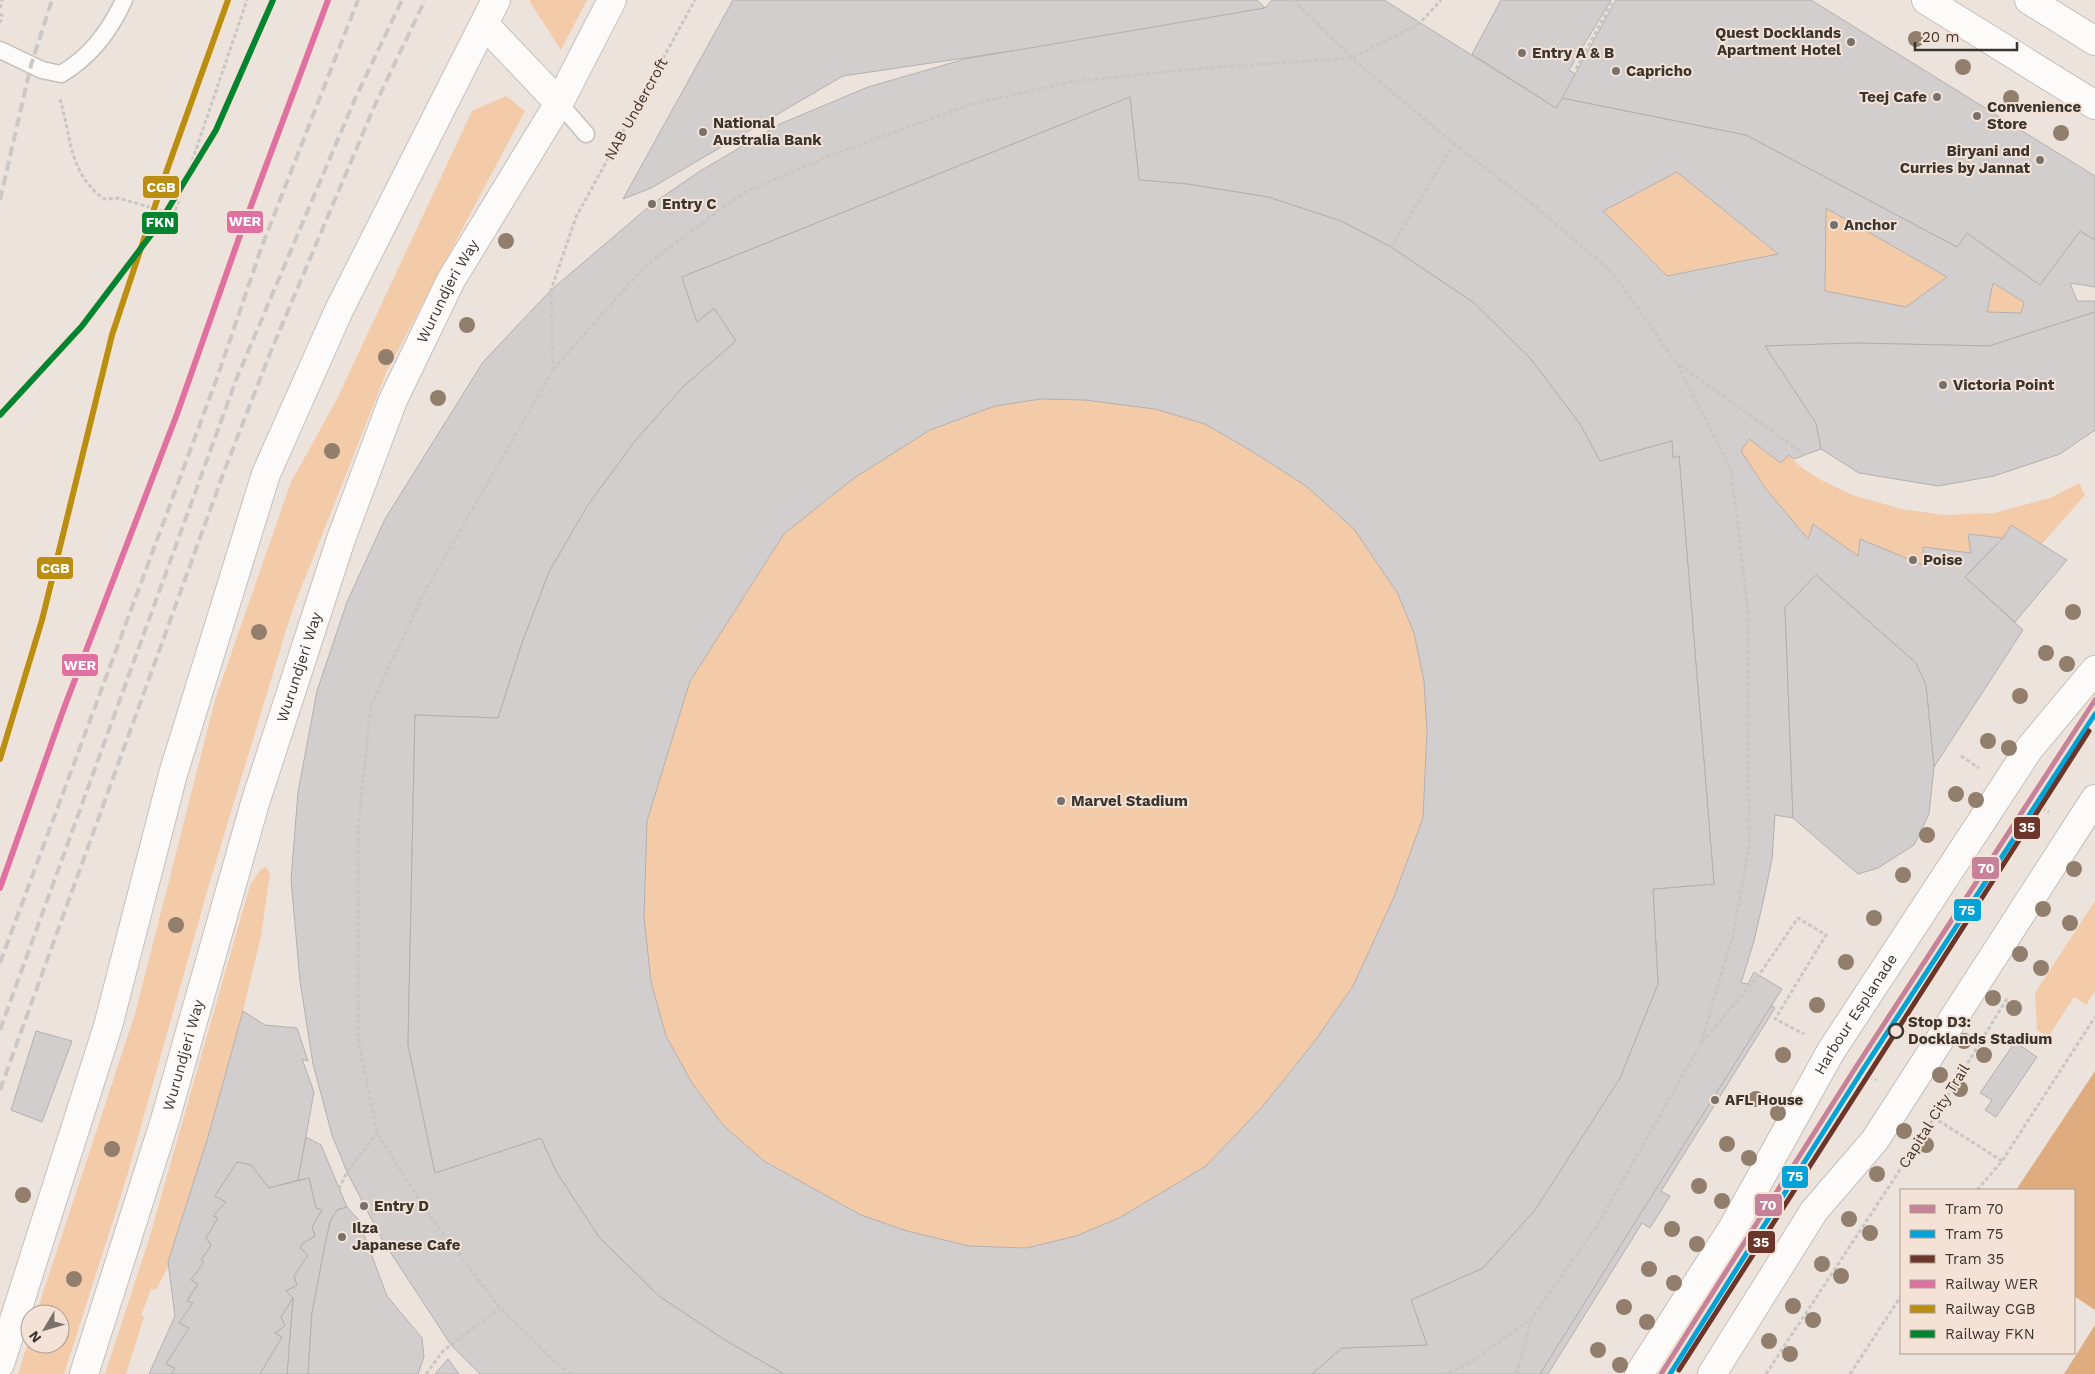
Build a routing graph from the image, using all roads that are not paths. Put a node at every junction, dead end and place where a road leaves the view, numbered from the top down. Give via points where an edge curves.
1 (124, 0) edge
2 (496, 0) edge
3 (612, 0) edge
4 (1926, 0) edge
5 (2029, 0) edge
6 (485, 24) junction
7 (2095, 41) edge
8 (0, 50) edge
9 (559, 103) junction
10 (2095, 105) edge
11 (586, 134) dead end
12 (2095, 670) edge
13 (2095, 799) edge
14 (0, 1364) edge
15 (84, 1374) edge
16 (1639, 1374) edge
17 (1712, 1374) edge

1 - 8 lane via 99,42 80,63 61,74 42,70
2 - 6 main road
3 - 9 main road, Wurundjeri Way
4 - 10 main road
5 - 7 main road
6 - 9 main road
6 - 14 main road via 339,310 266,474 173,774 108,1026
9 - 11 lane
9 - 15 main road, Wurundjeri Way via 452,280 386,418 341,539 255,803 165,1120
12 - 16 main road, Harbour Esplanade via 2029,749 1837,1043 1732,1230
13 - 17 main road via 1875,1140 1814,1211

